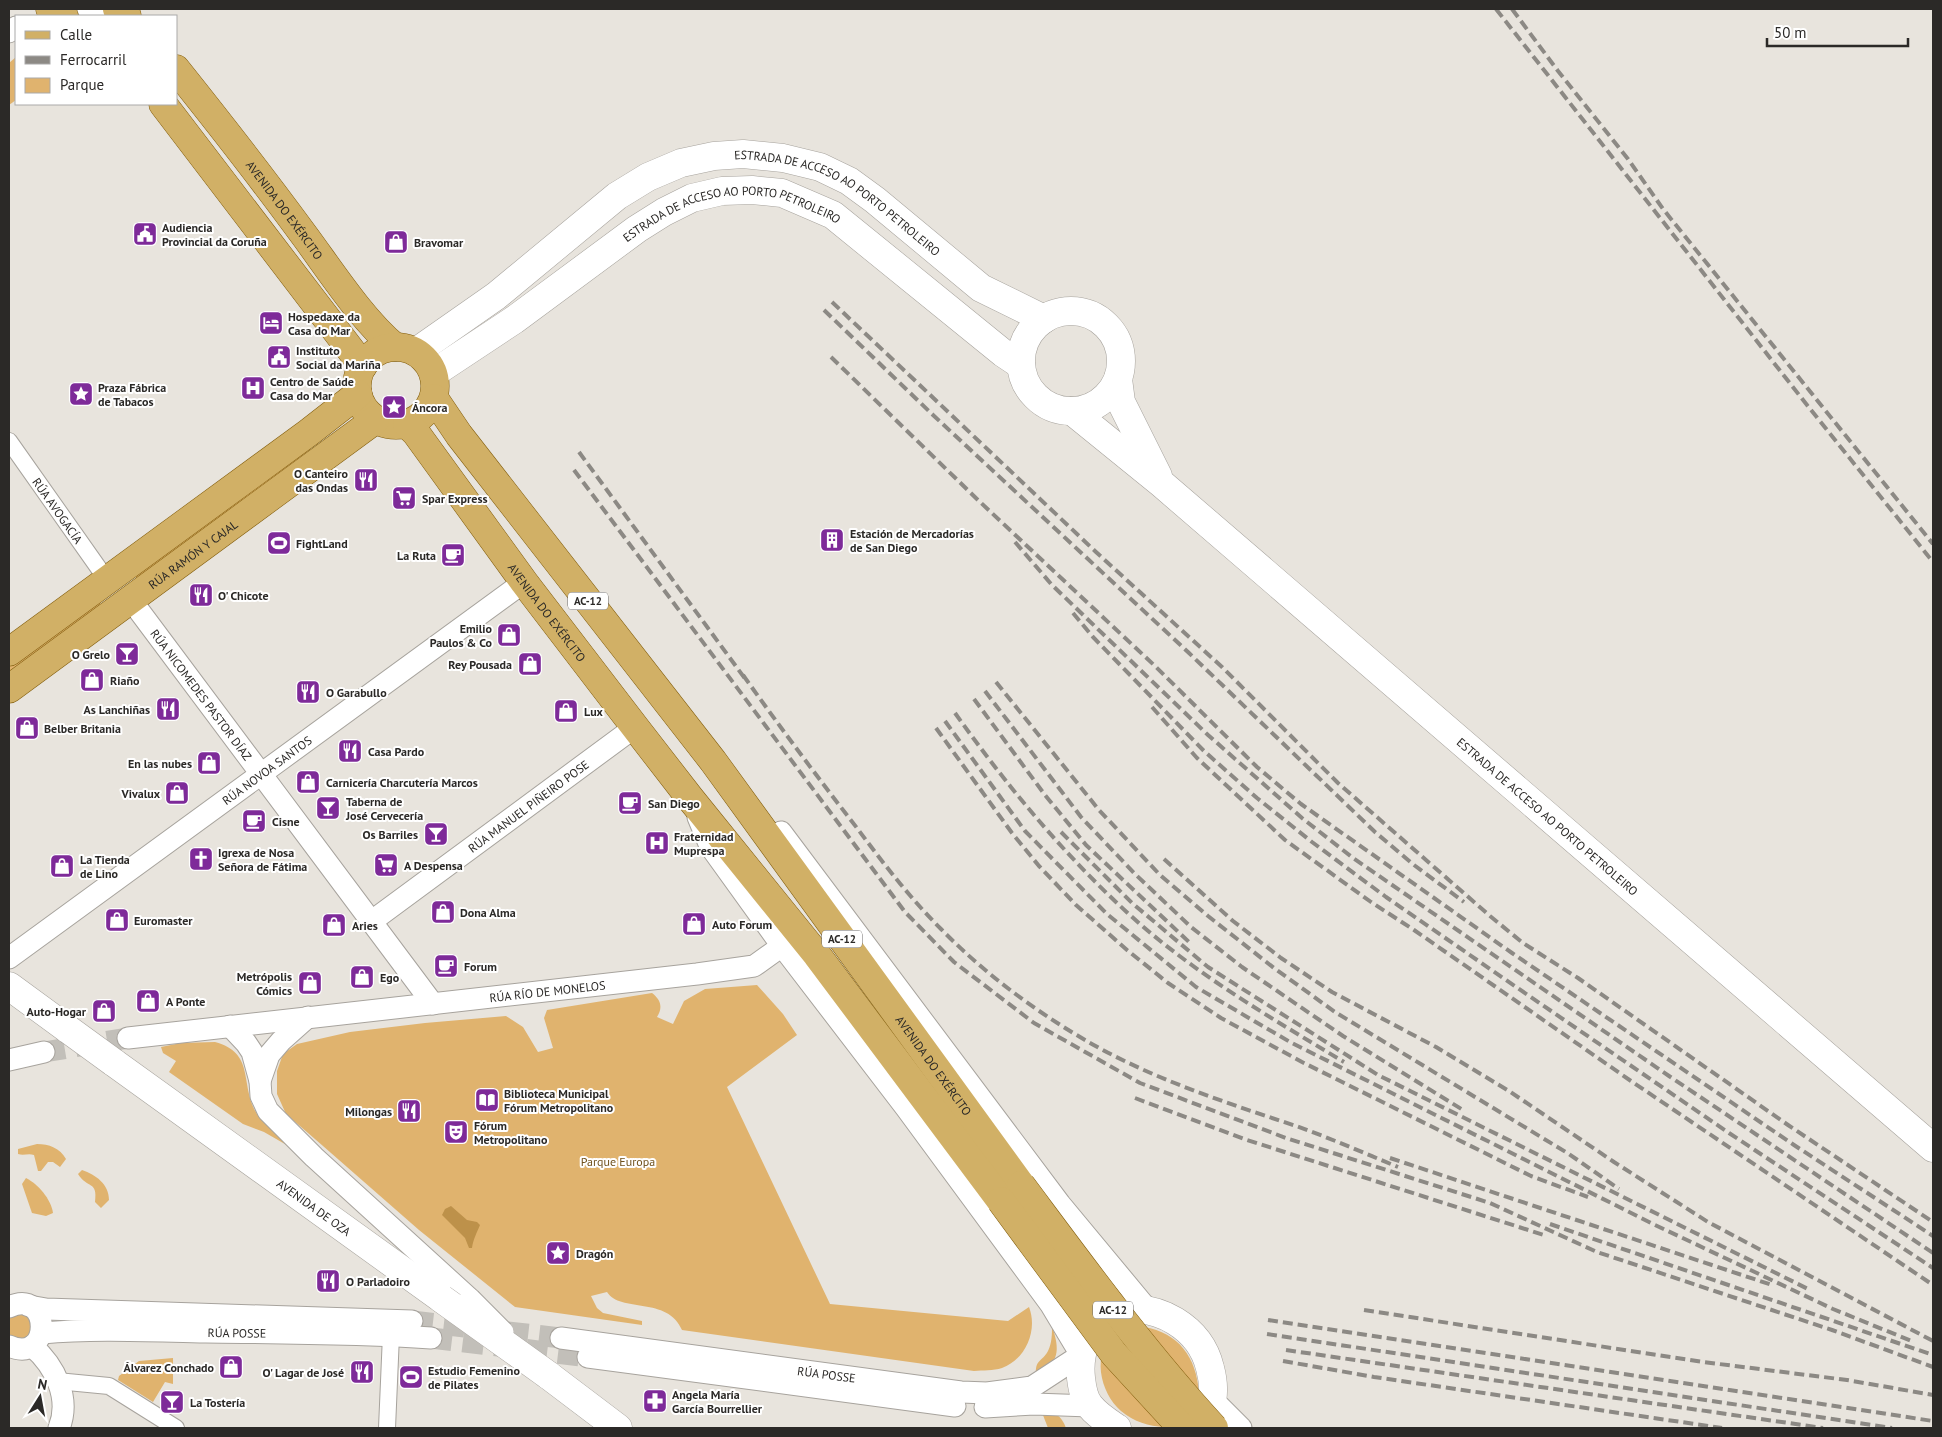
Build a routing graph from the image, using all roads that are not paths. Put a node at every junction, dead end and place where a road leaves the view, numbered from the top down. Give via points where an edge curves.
1 (50, 9) edge
2 (62, 15) edge
3 (178, 72) edge
4 (164, 105) edge
5 (496, 296) junction
6 (1044, 319) junction
7 (514, 320) junction
8 (406, 350) junction
9 (1021, 365) junction
10 (363, 366) junction
11 (1118, 379) junction
12 (434, 386) junction
13 (358, 394) junction
14 (1072, 411) junction
15 (375, 420) junction
16 (407, 424) junction
17 (9, 441) edge
18 (1162, 484) junction
19 (107, 580) junction
20 (524, 582) junction
21 (131, 600) junction
22 (9, 652) edge
23 (9, 689) edge
24 (661, 695) junction
25 (635, 727) junction
26 (262, 774) junction
27 (690, 798) junction
28 (372, 922) junction
29 (782, 946) junction
30 (9, 958) edge
31 (9, 986) edge
32 (433, 1004) junction
33 (308, 1017) junction
34 (230, 1026) junction
35 (128, 1038) tunnel mouth
36 (44, 1052) tunnel mouth
37 (9, 1060) edge
38 (260, 1081) junction
39 (1933, 1148) edge
40 (1011, 1193) junction
41 (19, 1306) edge
42 (1148, 1310) junction
43 (412, 1321) tunnel mouth
44 (391, 1335) junction
45 (431, 1338) tunnel mouth
46 (562, 1338) tunnel mouth
47 (37, 1339) junction
48 (9, 1346) edge
49 (1081, 1355) junction
50 (588, 1357) tunnel mouth
51 (548, 1375) junction
52 (57, 1381) junction
53 (1213, 1400) junction
54 (1088, 1417) edge
55 (58, 1428) edge
56 (176, 1428) edge
57 (388, 1428) edge
58 (618, 1428) edge
59 (1117, 1428) edge
60 (1182, 1428) edge
61 (1197, 1428) edge
62 (1214, 1428) edge
63 (1241, 1428) edge

1 - 2 main road
3 - 8 main road, AVENIDA DO EXÉRCITO via 251,163 349,296 384,338
4 - 10 main road
5 - 6 main road, ESTRADA DE ACCESO AO PORTO PETROLEIRO via 618,196 648,177 681,163 744,154 783,158 820,167 849,181 981,288
5 - 7 main road
5 - 8 main road
6 - 9 main road via 1026,339
6 - 11 main road, ESTRADA DE ACCESO AO PORTO PETROLEIRO via 1073,311 1101,320 1118,343 1122,357
7 - 9 main road, ESTRADA DE ACCESO AO PORTO PETROLEIRO via 664,212 692,198 722,191 752,190 782,193 833,215
7 - 12 main road, ESTRADA DE ACCESO AO PORTO PETROLEIRO
8 - 10 main road via 380,350
8 - 12 main road via 428,362
9 - 14 main road, ESTRADA DE ACCESO AO PORTO PETROLEIRO via 1025,380 1044,402 1057,409
10 - 13 main road via 357,380
11 - 14 main road, ESTRADA DE ACCESO AO PORTO PETROLEIRO via 1100,402
11 - 18 main road, ESTRADA DE ACCESO AO PORTO PETROLEIRO via 1121,402
12 - 16 main road via 425,414
12 - 24 main road, AVENIDA DO EXÉRCITO / AC-12 via 459,435
13 - 15 main road via 365,410
13 - 19 main road
14 - 18 main road, ESTRADA DE ACCESO AO PORTO PETROLEIRO
15 - 16 main road via 392,426
15 - 21 main road, RÚA RAMÓN Y CAJAL
16 - 20 main road, AVENIDA DO EXÉRCITO / AC-12
17 - 19 street, RÚA AVOGACÍA
18 - 39 main road, ESTRADA DE ACCESO AO PORTO PETROLEIRO
19 - 22 main road
20 - 25 main road, AVENIDA DO EXÉRCITO / AC-12
20 - 26 street, RÚA NOVOA SANTOS
21 - 23 main road, RÚA RAMÓN Y CAJAL
21 - 26 street, RÚA NICOMEDES PASTOR DÍAZ
24 - 40 main road, AVENIDA DO EXÉRCITO / AC-12 via 713,761
24 - 42 street, AVENIDA DO EXÉRCITO via 746,785 1060,1204
25 - 27 main road, AVENIDA DO EXÉRCITO / AC-12
25 - 28 street, RÚA MANUEL PIÑEIRO POSE
26 - 28 street, RÚA NICOMEDES PASTOR DÍAZ
26 - 30 street, RÚA NOVOA SANTOS
27 - 29 street, AVENIDA DO EXÉRCITO via 710,846
27 - 40 main road, AVENIDA DO EXÉRCITO / AC-12
28 - 32 street, RÚA NICOMEDES PASTOR DÍAZ
29 - 32 street, RÚA RÍO DE MONELOS via 754,966
29 - 49 street, AVENIDA DO EXÉRCITO via 1020,1263
31 - 51 main road, AVENIDA DE OZA, bridge
32 - 33 street, RÚA RÍO DE MONELOS
33 - 34 street, RÚA RÍO DE MONELOS
33 - 38 street via 269,1055
34 - 35 street, RÚA RÍO DE MONELOS
34 - 38 street via 252,1052
36 - 37 street
38 - 51 street, bridge via 261,1096 268,1111 285,1130
40 - 60 main road, AVENIDA DO EXÉRCITO / AC-12, bridge via 1114,1354
40 - 62 main road, AVENIDA DO EXÉRCITO / AC-12, bridge
41 - 43 street, RÚA POSSE
41 - 47 street via 39,1314 42,1320
42 - 49 main road via 1118,1311 1104,1319 1091,1332
42 - 53 main road via 1182,1325 1197,1339 1207,1356
44 - 45 street, RÚA POSSE
44 - 47 street, RÚA POSSE via 68,1331
44 - 57 street
46 - 49 street, RÚA POSSE via 952,1391 987,1393 1032,1386
47 - 48 street, RÚA POSSE via 20,1349
47 - 52 street
49 - 54 main road via 1081,1382
50 - 54 street, RÚA POSSE via 962,1407 1034,1404
51 - 58 main road, AVENIDA DE OZA
52 - 55 street via 64,1409
52 - 56 street via 109,1386
53 - 61 main road
53 - 63 street
54 - 59 main road

